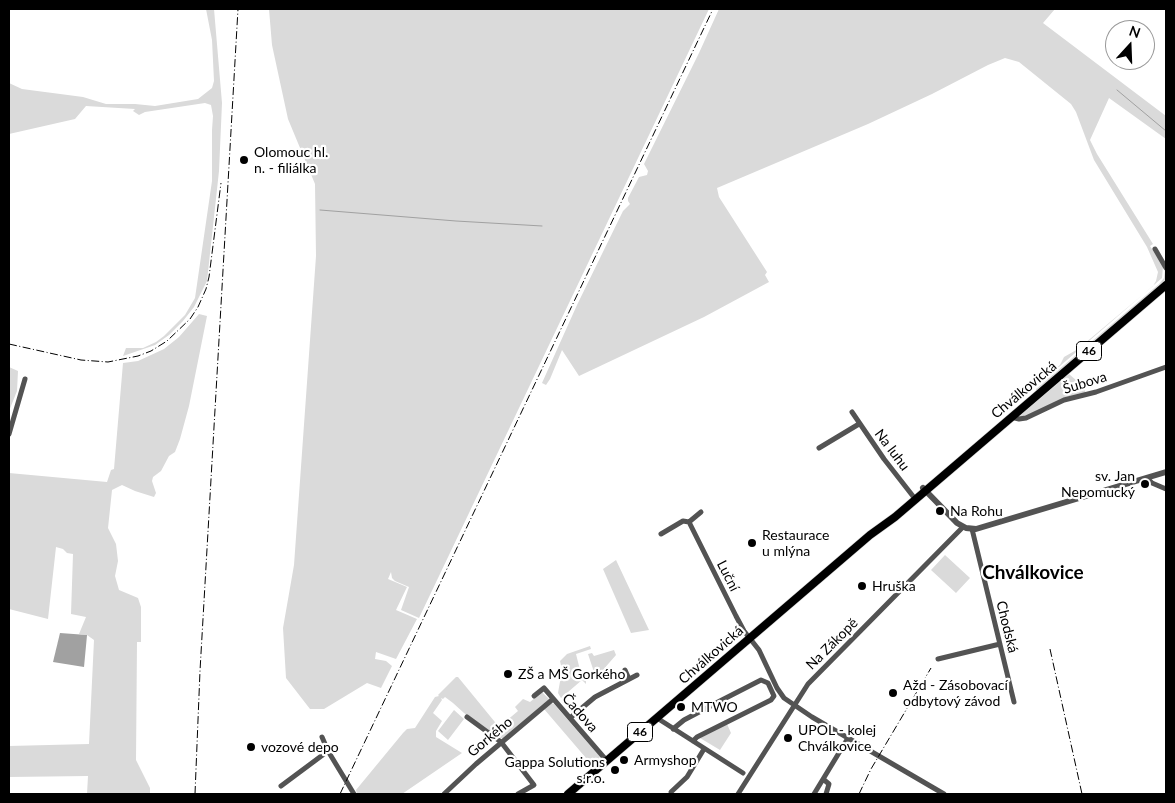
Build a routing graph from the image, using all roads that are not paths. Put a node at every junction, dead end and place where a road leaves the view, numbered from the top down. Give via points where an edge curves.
1 (1155, 250) dead end
2 (1166, 268) edge
3 (1166, 285) edge
4 (1166, 367) edge
5 (25, 379) dead end
6 (852, 412) dead end
7 (1011, 417) junction
8 (859, 424) junction
9 (9, 434) edge
10 (819, 448) dead end
11 (1166, 472) edge
12 (1147, 478) junction
13 (926, 488) junction
14 (1166, 489) edge
15 (914, 498) junction
16 (701, 512) dead end
17 (689, 522) junction
18 (963, 527) junction
19 (972, 529) junction
20 (661, 534) dead end
21 (750, 638) junction
22 (1000, 644) junction
23 (938, 659) dead end
24 (625, 670) dead end
25 (637, 675) dead end
26 (629, 679) junction
27 (534, 696) dead end
28 (553, 699) junction
29 (1014, 702) dead end
30 (794, 705) junction
31 (467, 717) dead end
32 (570, 718) junction
33 (657, 718) junction
34 (673, 730) junction
35 (322, 737) dead end
36 (848, 738) junction
37 (693, 742) junction
38 (500, 743) junction
39 (704, 749) junction
40 (328, 751) junction
41 (607, 761) junction
42 (743, 773) dead end
43 (823, 779) junction
44 (281, 786) dead end
45 (671, 792) dead end
46 (354, 794) edge
47 (444, 794) edge
48 (518, 794) edge
49 (568, 794) edge
50 (738, 794) edge
51 (814, 794) edge
52 (826, 794) edge
53 (944, 794) edge

1 - 2 street
3 - 7 main road, Chválkovická / 46
4 - 7 street, Šubova via 1064,400 1026,418
5 - 9 street
6 - 8 street, Na luhu
7 - 13 main road, Chválkovická / 46
8 - 10 street
8 - 15 street, Na luhu
11 - 12 street
12 - 14 street
12 - 19 street
13 - 15 main road, Chválkovická
13 - 18 street
15 - 21 main road, Chválkovická / 46
16 - 17 street
17 - 20 street
17 - 21 street, Luční
18 - 19 street
18 - 30 street, Na Zákopě via 808,684
19 - 22 street, Chodská
21 - 30 street, Luční via 780,693
21 - 33 main road, Chválkovická / 46
22 - 23 street
22 - 29 street, Chodská
24 - 26 street
25 - 26 street
26 - 32 street via 595,697
27 - 28 street, Čadova via 544,688
28 - 32 street, Čadova
28 - 38 street, Gorkého
30 - 36 street, Luční
30 - 50 street, Na Zákopě
31 - 38 street
32 - 41 street, Čadova
33 - 34 street
33 - 41 main road, Chválkovická / 46
34 - 37 street
34 - 37 street via 688,718 761,680 768,683 774,696 771,700 697,737
35 - 40 street
36 - 43 street
36 - 53 street, Luční
37 - 39 street
38 - 47 street, Gorkého
38 - 48 street via 534,785
39 - 42 street
39 - 45 street via 687,777
40 - 44 street
40 - 46 street
41 - 49 main road, Chválkovická / 46
43 - 51 street
43 - 52 street via 829,784

